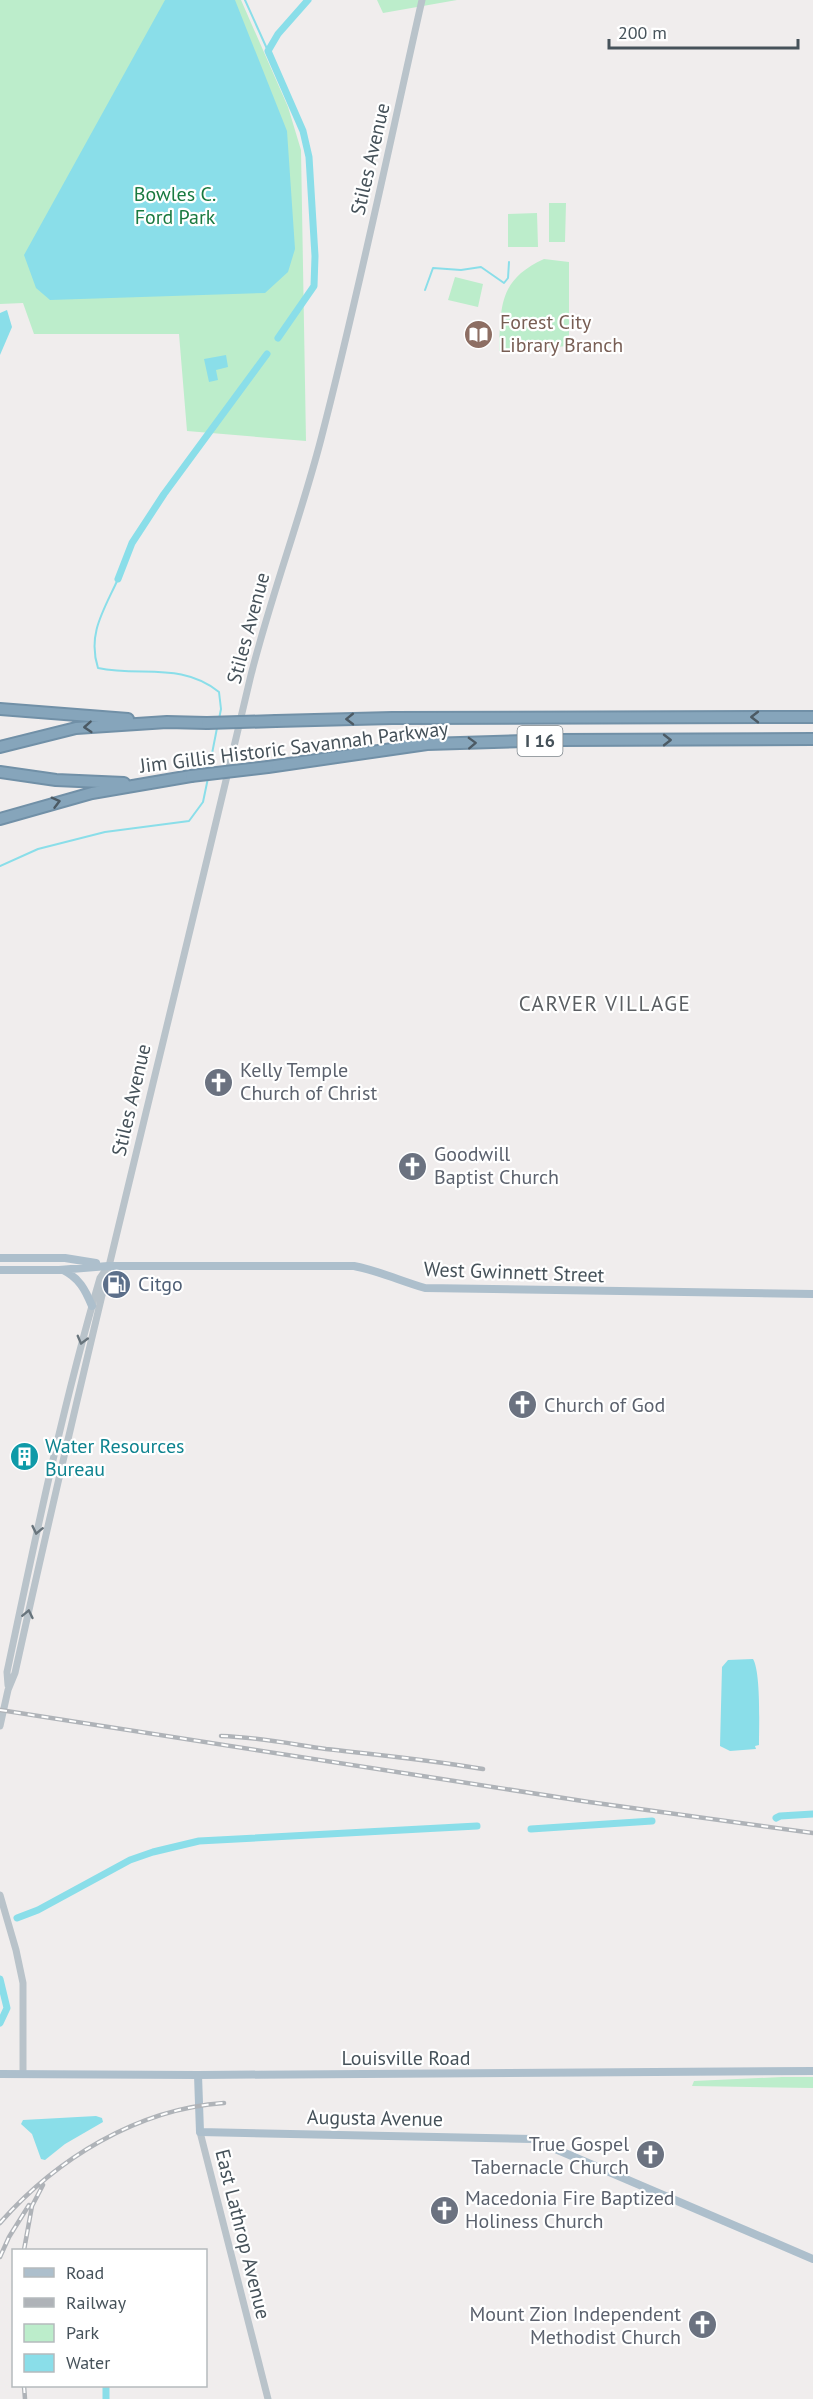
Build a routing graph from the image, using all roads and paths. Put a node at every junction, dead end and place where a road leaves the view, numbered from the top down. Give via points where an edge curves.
1 (422, 0) edge
2 (0, 709) edge
3 (813, 717) edge
4 (167, 722) junction
5 (813, 739) edge
6 (0, 747) edge
7 (0, 772) edge
8 (145, 783) junction
9 (0, 819) edge
10 (0, 1258) edge
11 (108, 1266) junction
12 (63, 1269) junction
13 (0, 1270) edge
14 (813, 1294) edge
15 (92, 1306) junction
16 (8, 1690) junction
17 (0, 1726) edge
18 (0, 1895) edge
19 (813, 2071) edge
20 (0, 2074) edge
21 (23, 2074) junction
22 (198, 2075) junction
23 (200, 2132) junction
24 (813, 2259) edge
25 (268, 2399) edge

1 - 11 street, Stiles Avenue via 334,385 251,677
2 - 4 highway
3 -> 4 highway, Jim Gillis Historic Savannah Parkway / I 16, bridge
4 -> 6 highway, Jim Gillis Historic Savannah Parkway / I 16 via 76,728
8 -> 5 highway, Jim Gillis Historic Savannah Parkway / I 16, bridge via 427,744
7 - 8 highway via 56,780
9 -> 8 highway, Jim Gillis Historic Savannah Parkway / I 16 via 64,799
10 - 11 main road, West Gwinnett Street via 65,1258
11 - 12 main road, West Gwinnett Street
11 - 14 main road, West Gwinnett Street via 354,1266 425,1288
11 - 15 street, Stiles Avenue
16 -> 11 street, Stiles Avenue
12 - 13 main road, West Gwinnett Street
12 - 15 main road via 74,1275
15 -> 16 street, Stiles Avenue via 39,1521 7,1672
16 - 17 street, Stiles Avenue
18 - 21 street via 23,1983
19 - 22 main road, Louisville Road
20 - 21 main road, Louisville Road
21 - 22 main road, Louisville Road
22 - 23 main road, East Lathrop Avenue
23 - 24 main road, Augusta Avenue via 532,2139
23 - 25 street, East Lathrop Avenue

